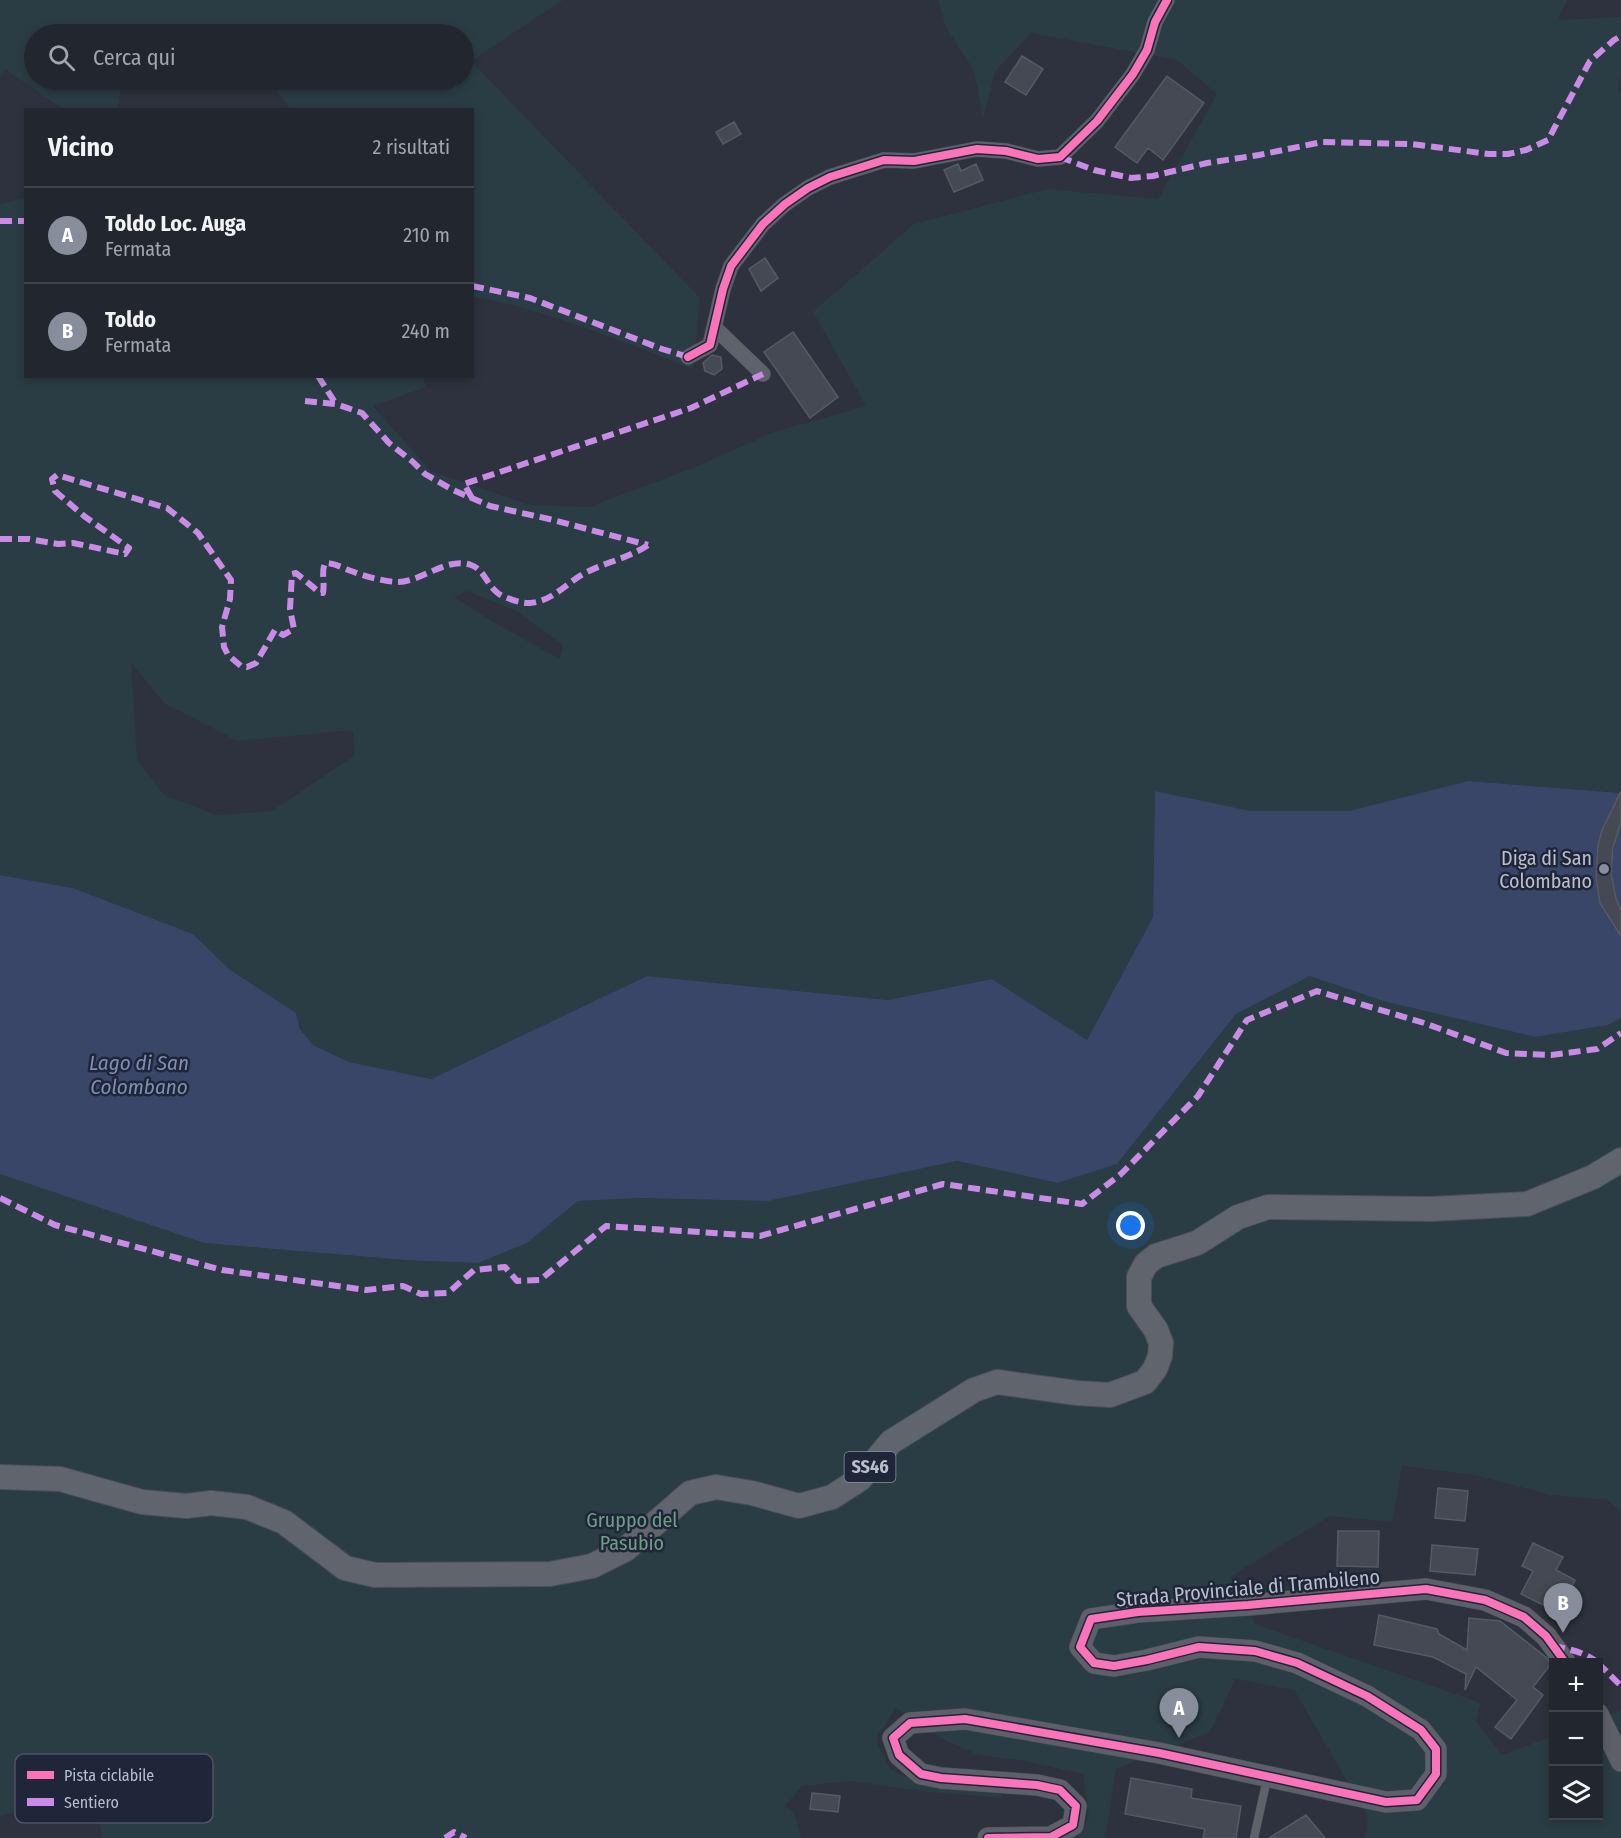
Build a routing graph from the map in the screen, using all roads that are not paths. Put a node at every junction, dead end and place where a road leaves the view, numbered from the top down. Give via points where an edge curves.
1 (1167, 0) edge
2 (715, 328) junction
3 (687, 357) dead end
4 (763, 375) dead end
5 (1621, 1160) edge
6 (0, 1477) edge
7 (1562, 1658) edge
8 (1603, 1723) edge
9 (1621, 1761) edge
10 (1267, 1777) junction
11 (988, 1838) edge
12 (1254, 1838) edge

1 - 2 street via 1133,74 1097,121 1060,157 1038,159 977,148 914,161 884,160 830,177 785,204 731,266
2 - 3 street via 710,345
2 - 4 street
5 - 6 main road, SS46 via 1593,1177 1527,1204 1432,1209 1269,1208 1238,1217 1197,1243 1156,1256 1146,1264 1139,1277 1139,1306 1161,1343 1155,1369 1145,1382 1110,1395 997,1382 974,1390 891,1442 860,1479 832,1497 799,1506 716,1487 690,1492 626,1549 582,1568 550,1574 375,1575 345,1568 284,1522 247,1507 142,1502 60,1479
7 - 10 street, Strada Provinciale di Trambileno via 1546,1636 1524,1617 1485,1600 1426,1589 1091,1619 1080,1647 1094,1663 1114,1666 1199,1647 1255,1651 1297,1664 1367,1696 1421,1730 1436,1749 1436,1774 1417,1800 1386,1803
8 - 9 street
10 - 11 street, Strada Provinciale di Trambileno via 1159,1753 965,1719 910,1723 893,1738 899,1755 921,1774 1037,1785 1060,1790 1076,1806 1073,1825 1051,1837
10 - 12 lane

